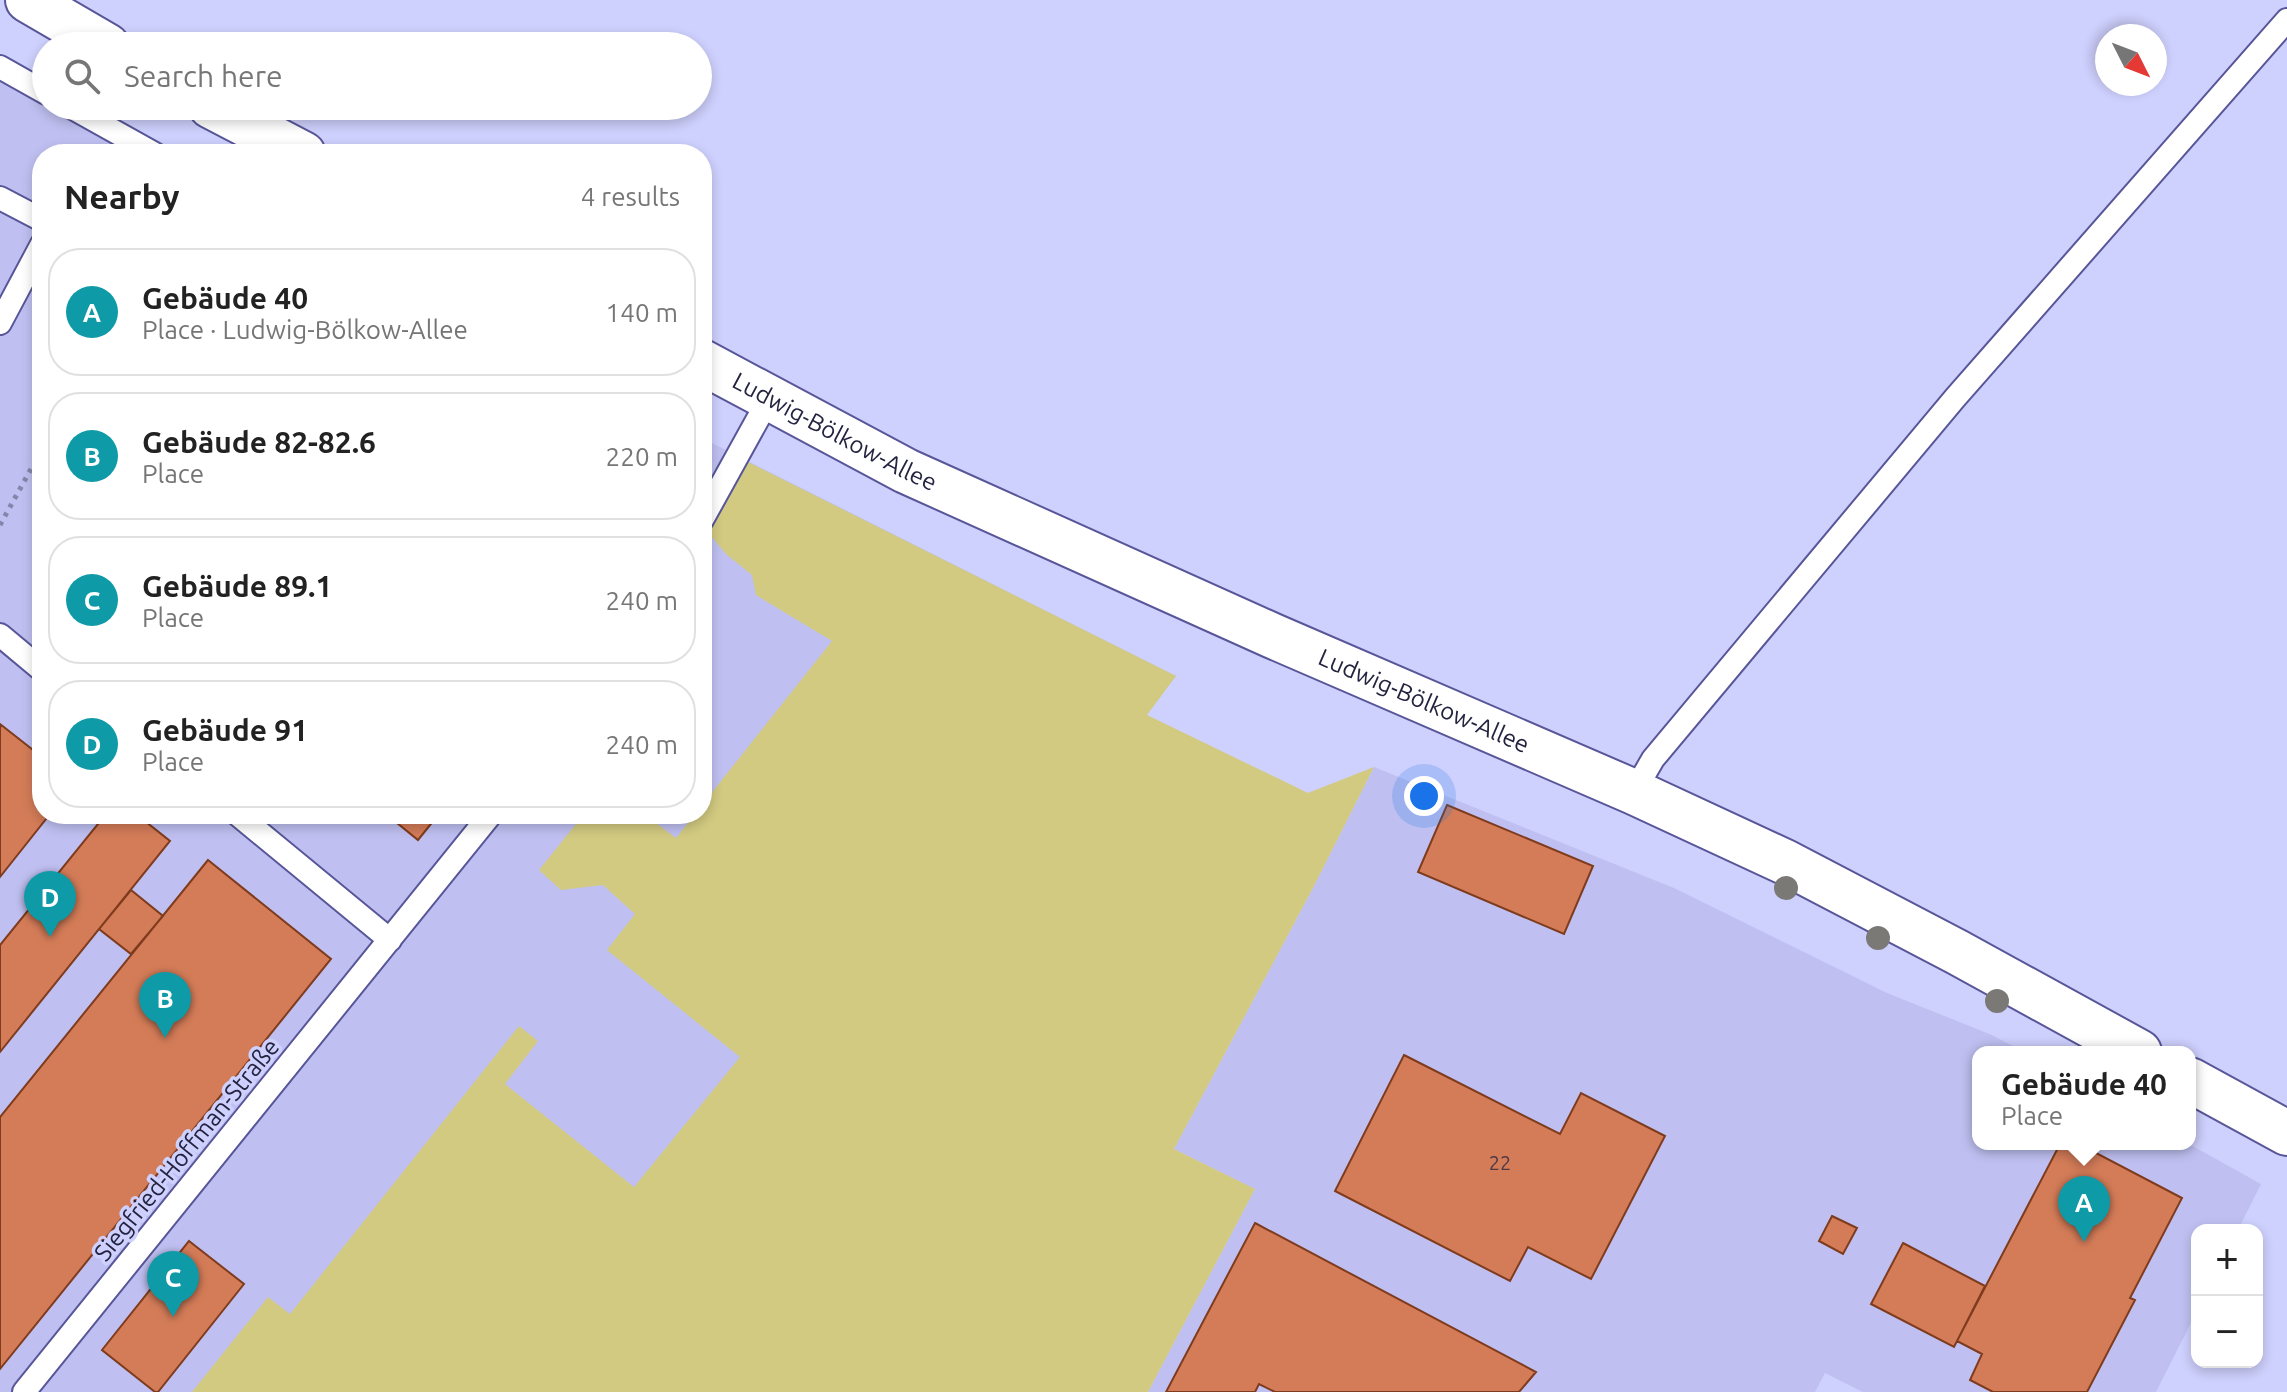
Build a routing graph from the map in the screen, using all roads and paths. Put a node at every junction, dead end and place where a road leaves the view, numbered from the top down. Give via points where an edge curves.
1 (28, 0) edge
2 (2287, 20) edge
3 (83, 32) edge
4 (0, 67) edge
5 (32, 85) edge
6 (94, 120) edge
7 (238, 120) edge
8 (137, 144) edge
9 (284, 144) edge
10 (0, 198) edge
11 (32, 215) edge
12 (32, 263) edge
13 (0, 323) edge
14 (712, 367) edge
15 (770, 397) junction
16 (32, 467) edge
17 (712, 502) edge
18 (0, 525) edge
19 (0, 635) edge
20 (32, 662) edge
21 (1634, 792) junction
22 (249, 824) edge
23 (483, 824) edge
24 (390, 940) junction
25 (2128, 1046) edge
26 (2196, 1083) edge
27 (2287, 1133) edge
28 (24, 1392) edge

1 - 3 street
2 - 21 lane via 1955,398 1653,759
4 - 5 lane
6 - 8 lane
7 - 9 street
10 - 11 lane
12 - 13 lane
14 - 15 street, Ludwig-Bölkow-Allee
15 - 17 lane
15 - 21 street, Ludwig-Bölkow-Allee via 906,471
16 - 18 path
19 - 20 lane
21 - 25 street, Ludwig-Bölkow-Allee via 1785,862
22 - 24 lane
23 - 24 lane, Siegfried-Hoffman-Straße
24 - 28 lane, Siegfried-Hoffman-Straße
26 - 27 street

